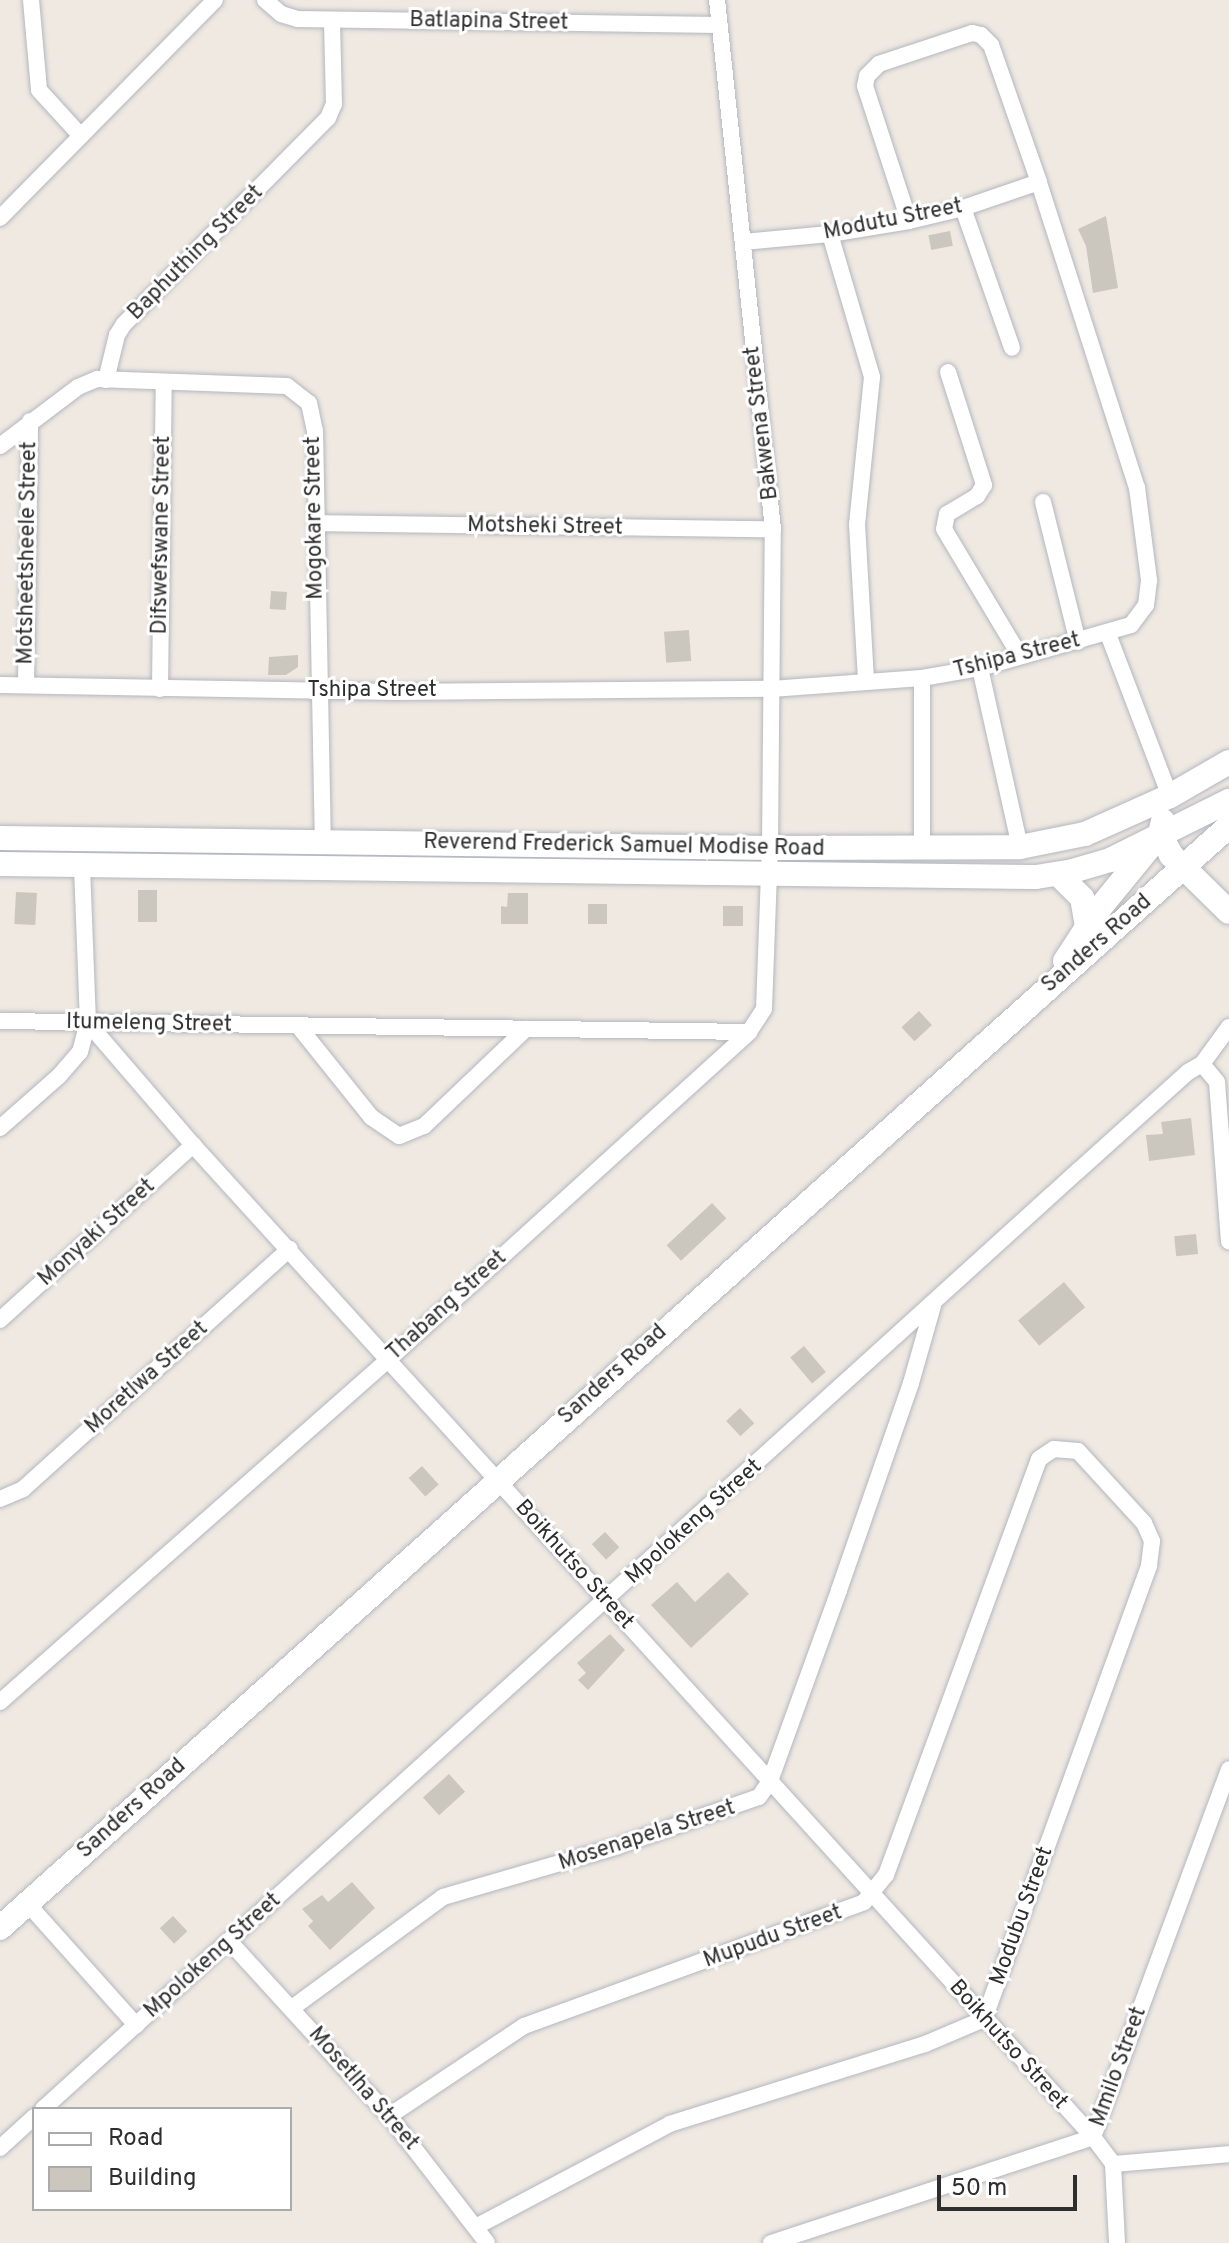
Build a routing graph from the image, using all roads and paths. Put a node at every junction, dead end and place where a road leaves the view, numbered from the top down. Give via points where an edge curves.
1 (31, 0) edge
2 (215, 0) edge
3 (265, 0) edge
4 (717, 0) edge
5 (332, 20) junction
6 (719, 25) junction
7 (81, 136) junction
8 (1039, 182) junction
9 (963, 208) junction
10 (0, 218) edge
11 (909, 221) junction
12 (830, 234) junction
13 (743, 242) junction
14 (1012, 348) dead end
15 (948, 372) dead end
16 (106, 380) junction
17 (164, 382) junction
18 (30, 421) junction
19 (0, 446) edge
20 (1043, 502) dead end
21 (316, 523) junction
22 (773, 529) junction
23 (1108, 634) junction
24 (1078, 642) junction
25 (1020, 656) junction
26 (980, 668) junction
27 (922, 678) junction
28 (866, 682) junction
29 (26, 684) junction
30 (0, 685) edge
31 (160, 689) junction
32 (771, 689) junction
33 (317, 691) junction
34 (1229, 762) edge
35 (1170, 796) junction
36 (1229, 801) edge
37 (1229, 826) edge
38 (1160, 834) junction
39 (0, 838) edge
40 (323, 842) junction
41 (1020, 847) junction
42 (770, 848) junction
43 (922, 849) junction
44 (0, 864) edge
45 (82, 865) junction
46 (1183, 870) junction
47 (769, 875) junction
48 (1059, 875) junction
49 (1229, 912) edge
50 (1087, 926) junction
51 (1050, 983) junction
52 (0, 1021) edge
53 (88, 1023) junction
54 (299, 1027) junction
55 (1229, 1027) edge
56 (526, 1029) junction
57 (749, 1032) junction
58 (1202, 1064) junction
59 (0, 1128) edge
60 (193, 1145) junction
61 (1229, 1242) edge
62 (290, 1249) junction
63 (933, 1306) junction
64 (0, 1320) edge
65 (389, 1359) junction
66 (496, 1480) junction
67 (0, 1499) edge
68 (607, 1601) junction
69 (0, 1702) edge
70 (1229, 1769) edge
71 (770, 1781) junction
72 (872, 1896) junction
73 (27, 1903) junction
74 (0, 1928) edge
75 (229, 1941) junction
76 (292, 2008) junction
77 (984, 2019) junction
78 (136, 2025) junction
79 (45, 2107) edge
80 (389, 2116) junction
81 (32, 2119) edge
82 (1093, 2137) junction
83 (0, 2148) edge
84 (1229, 2154) edge
85 (1113, 2164) junction
86 (477, 2226) junction
87 (487, 2243) edge
88 (771, 2243) edge
89 (1117, 2243) edge

1 - 7 street via 37,87
2 - 7 street
3 - 5 street, Batlapina Street via 287,17
4 - 6 street, Bakwena Street
5 - 6 street, Batlapina Street
5 - 16 street, Baphuthing Street via 334,104 328,118 124,324
6 - 13 street, Bakwena Street
7 - 10 street
8 - 9 street, Modutu Street
8 - 11 street, Tshipa Street via 991,45 972,33 879,64 865,80
8 - 23 street, Tshipa Street via 1137,488 1144,528 1146,605 1131,625
9 - 11 street, Modutu Street
9 - 14 street
11 - 12 street, Modutu Street
12 - 13 street, Modutu Street
12 - 28 street via 872,377 857,524
13 - 22 street, Bakwena Street
15 - 25 street via 984,485 980,494 947,514 944,529
16 - 17 street, Mogokare Street
16 - 18 street via 78,387
17 - 21 street, Mogokare Street via 287,386 299,393 309,403 315,431
17 - 31 street, Difswefswane Street
18 - 19 street
18 - 29 street, Motsheetsheele Street
20 - 24 street
21 - 22 street, Motsheki Street
21 - 33 street, Mogokare Street
22 - 32 street, Bakwena Street
23 - 24 street, Tshipa Street
23 - 35 street
24 - 25 street, Tshipa Street
25 - 26 street, Tshipa Street
26 - 27 street, Tshipa Street
26 - 41 street
27 - 28 street, Tshipa Street
27 - 43 street
28 - 32 street, Tshipa Street
29 - 30 street, Tshipa Street
29 - 31 street, Tshipa Street
31 - 33 street, Tshipa Street
32 - 33 street, Tshipa Street
32 - 42 street, Bakwena Street
33 - 40 street, Mogokare Street
34 - 35 main road, Reverend Frederick Samuel Modise Road
35 - 38 main road
35 - 41 main road, Reverend Frederick Samuel Modise Road via 1085,834
36 - 38 main road, Reverend Frederick Samuel Modise Road
37 - 46 main road, Sanders Road
38 - 46 main road
38 - 48 main road, Reverend Frederick Samuel Modise Road via 1110,860
38 - 50 main road
39 - 40 main road, Reverend Frederick Samuel Modise Road
40 - 42 main road, Reverend Frederick Samuel Modise Road
41 - 43 main road, Reverend Frederick Samuel Modise Road
42 - 43 main road, Reverend Frederick Samuel Modise Road
42 - 47 street, Thabang Street
44 - 45 main road, Reverend Frederick Samuel Modise Road
45 - 47 main road, Reverend Frederick Samuel Modise Road
45 - 53 street
46 - 49 main road
46 - 51 main road, Sanders Road
47 - 48 main road, Reverend Frederick Samuel Modise Road
47 - 57 street, Thabang Street via 767,996
48 - 50 main road via 1082,898
50 - 51 main road
51 - 66 main road, Sanders Road
52 - 53 street, Itumeleng Street
53 - 54 street, Itumeleng Street
53 - 59 street via 74,1061
53 - 60 street, Boikhutso Street
54 - 56 street, Itumeleng Street
54 - 56 street via 371,1117 399,1136 424,1126
55 - 58 street, Mpolokeng Street
56 - 57 street, Itumeleng Street
57 - 65 street, Thabang Street
58 - 61 street via 1217,1082
58 - 63 street, Mpolokeng Street
60 - 62 street, Boikhutso Street
60 - 64 street, Monyaki Street
62 - 65 street, Boikhutso Street
62 - 67 street, Moretlwa Street via 23,1489
63 - 68 street, Mpolokeng Street
63 - 71 street via 911,1383
65 - 66 street, Boikhutso Street
65 - 69 street, Thabang Street
66 - 68 street, Boikhutso Street
66 - 73 main road, Sanders Road
68 - 71 street, Boikhutso Street
68 - 75 street, Mpolokeng Street
70 - 82 street, Mmilo Street
71 - 72 street, Boikhutso Street
71 - 76 street, Mosenapela Street via 753,1801 728,1811 443,1897
72 - 77 street, Boikhutso Street
72 - 77 street, Modubu Street via 886,1875 1039,1459 1054,1449 1078,1451 1144,1523 1152,1554
72 - 80 street, Mupudu Street via 846,1912 524,2026
73 - 74 main road, Sanders Road
73 - 78 street
75 - 76 street, Mosetlha Street
75 - 78 street, Mpolokeng Street
76 - 80 street, Mosetlha Street
77 - 82 street, Boikhutso Street
77 - 86 street via 925,2044 670,2124
78 - 79 street, Mpolokeng Street
80 - 86 street, Mosetlha Street
81 - 83 street
82 - 85 street, Boikhutso Street
82 - 88 street, Mmilo Street
84 - 85 street
85 - 89 street
86 - 87 street, Mosetlha Street

